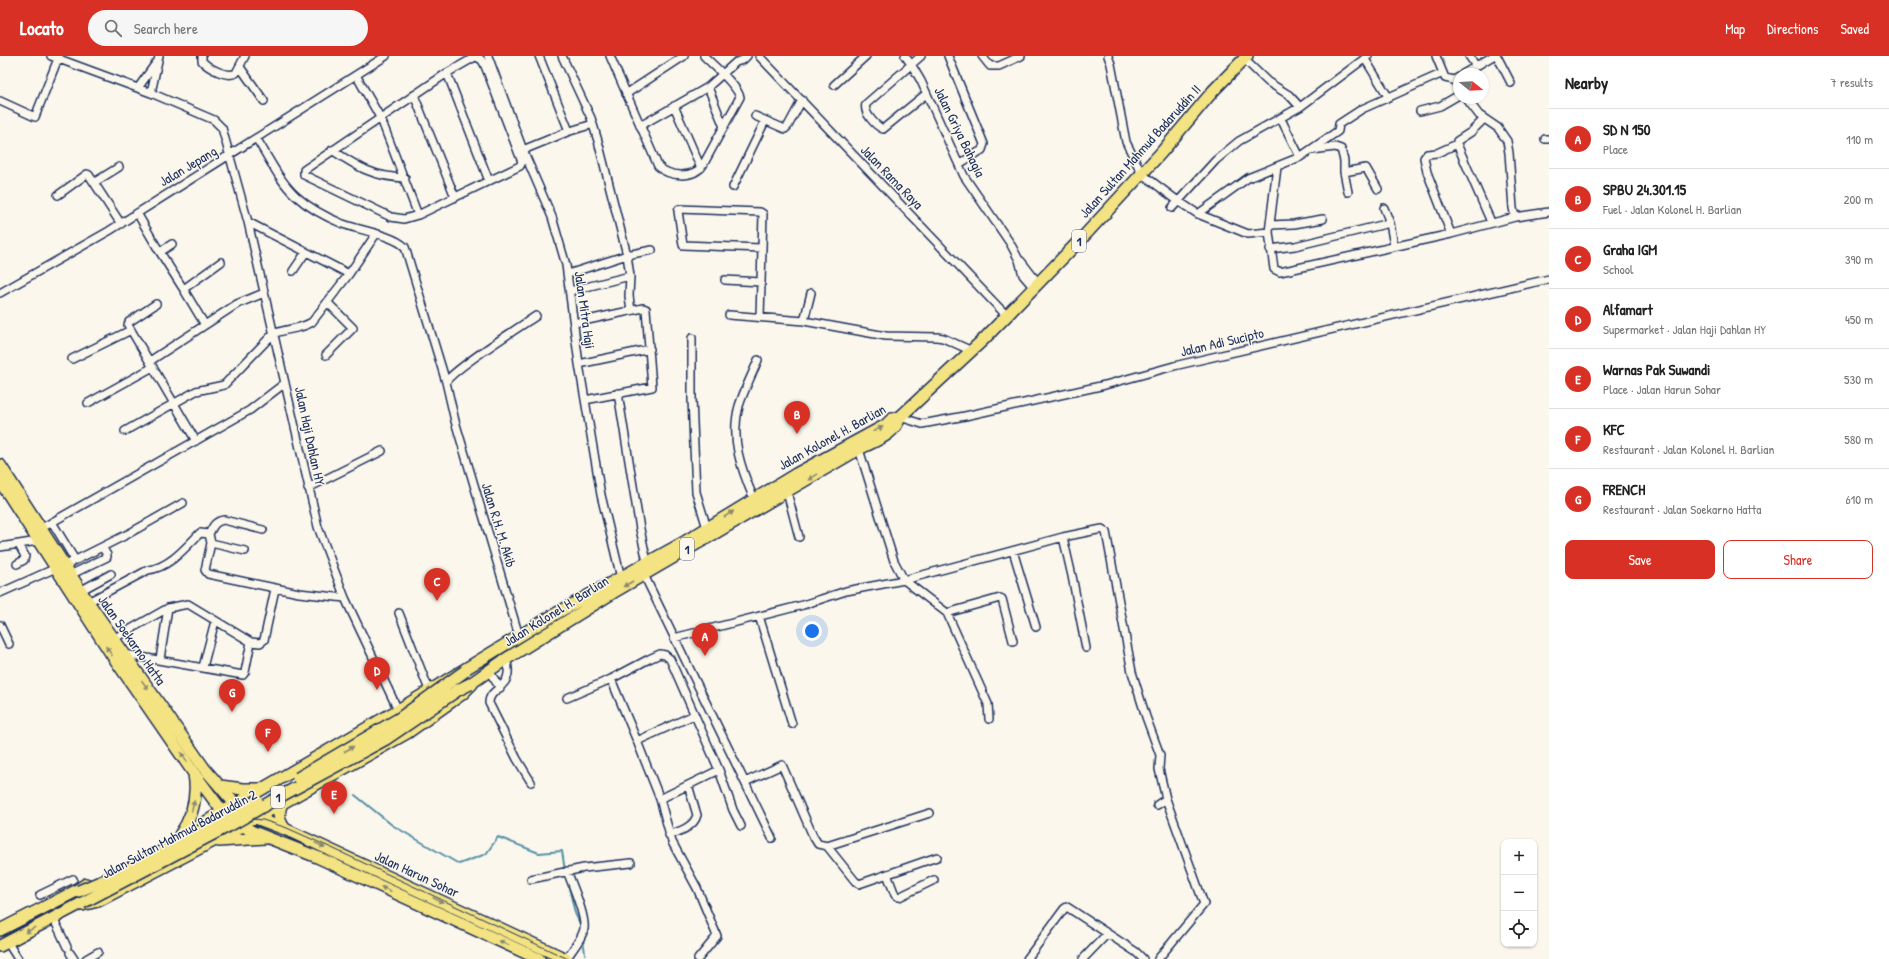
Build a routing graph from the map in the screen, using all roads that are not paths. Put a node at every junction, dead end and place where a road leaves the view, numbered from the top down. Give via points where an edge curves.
1 (202, 56) edge
2 (245, 56) edge
3 (386, 56) edge
4 (488, 56) edge
5 (539, 56) edge
6 (562, 56) edge
7 (684, 56) edge
8 (704, 56) edge
9 (747, 56) edge
10 (759, 56) edge
11 (866, 56) edge
12 (904, 56) edge
13 (921, 56) edge
14 (948, 56) edge
15 (982, 56) edge
16 (1021, 56) edge
17 (1108, 56) edge
18 (1436, 56) edge
19 (1469, 56) edge
20 (1493, 56) edge
21 (1497, 56) edge
22 (56, 57) edge
23 (613, 57) edge
24 (1246, 57) edge
25 (1367, 57) edge
26 (158, 59) edge
27 (737, 59) edge
28 (911, 64) junction
29 (1476, 66) junction
30 (240, 67) junction
31 (1473, 68) edge
32 (447, 73) junction
33 (1443, 73) junction
34 (356, 75) junction
35 (724, 75) junction
36 (1453, 78) edge
37 (1510, 83) dead end
38 (834, 85) dead end
39 (708, 87) junction
40 (138, 88) junction
41 (151, 93) junction
42 (626, 94) junction
43 (926, 94) junction
44 (414, 95) junction
45 (1389, 98) junction
46 (1453, 98) edge
47 (802, 100) junction
48 (0, 101) edge
49 (264, 101) dead end
50 (1471, 104) edge
51 (674, 106) junction
52 (1300, 107) junction
53 (1420, 111) dead end
54 (755, 116) dead end
55 (381, 119) junction
56 (1281, 119) junction
57 (1484, 119) junction
58 (765, 121) junction
59 (593, 124) junction
60 (640, 126) junction
61 (724, 127) junction
62 (569, 131) junction
63 (256, 138) junction
64 (1457, 144) junction
65 (332, 150) junction
66 (523, 150) junction
67 (1312, 150) junction
68 (230, 155) junction
69 (1300, 157) junction
70 (959, 164) junction
71 (119, 167) dead end
72 (1276, 167) junction
73 (701, 168) junction
74 (1344, 172) junction
75 (1142, 174) junction
76 (405, 178) junction
77 (488, 181) junction
78 (95, 182) junction
79 (733, 187) dead end
80 (1378, 189) dead end
81 (1348, 192) dead end
82 (58, 195) dead end
83 (455, 197) junction
84 (1178, 201) junction
85 (1172, 208) dead end
86 (1384, 208) dead end
87 (1549, 212) edge
88 (137, 213) junction
89 (1198, 214) junction
90 (418, 215) junction
91 (1515, 217) junction
92 (1323, 218) dead end
93 (248, 222) junction
94 (1491, 222) junction
95 (1390, 223) junction
96 (121, 224) junction
97 (1269, 228) junction
98 (376, 234) junction
99 (1451, 234) junction
100 (172, 244) dead end
101 (1394, 246) junction
102 (761, 248) junction
103 (158, 249) junction
104 (1270, 249) junction
105 (652, 250) dead end
106 (306, 252) junction
107 (627, 255) junction
108 (221, 262) dead end
109 (293, 271) dead end
110 (349, 274) junction
111 (568, 274) junction
112 (630, 276) junction
113 (1549, 279) edge
114 (726, 280) dead end
115 (761, 282) junction
116 (1036, 285) junction
117 (184, 290) junction
118 (570, 291) junction
119 (0, 293) edge
120 (264, 293) junction
121 (811, 293) dead end
122 (328, 303) junction
123 (156, 304) dead end
124 (631, 311) junction
125 (729, 315) dead end
126 (1006, 315) junction
127 (536, 316) dead end
128 (760, 318) junction
129 (804, 321) junction
130 (574, 324) junction
131 (205, 325) junction
132 (131, 330) junction
133 (273, 334) junction
134 (692, 338) dead end
135 (650, 349) junction
136 (972, 351) junction
137 (326, 355) dead end
138 (72, 359) dead end
139 (758, 360) dead end
140 (152, 364) junction
141 (579, 364) junction
142 (446, 382) junction
143 (285, 383) junction
144 (618, 393) junction
145 (585, 400) junction
146 (88, 403) dead end
147 (175, 404) junction
148 (900, 417) junction
149 (125, 431) dead end
150 (196, 441) junction
151 (858, 444) junction
152 (382, 451) dead end
153 (833, 459) junction
154 (0, 465) edge
155 (0, 481) edge
156 (308, 488) junction
157 (787, 492) junction
158 (754, 499) junction
159 (184, 503) dead end
160 (52, 522) junction
161 (707, 528) junction
162 (40, 529) junction
163 (263, 530) dead end
164 (209, 534) junction
165 (799, 537) dead end
166 (1063, 537) junction
167 (38, 541) junction
168 (211, 543) junction
169 (19, 545) junction
170 (0, 547) edge
171 (104, 550) dead end
172 (245, 551) dead end
173 (1013, 551) junction
174 (75, 560) junction
175 (647, 562) junction
176 (17, 564) dead end
177 (63, 570) junction
178 (111, 574) dead end
179 (644, 575) junction
180 (621, 578) junction
181 (904, 580) junction
182 (275, 589) junction
183 (80, 591) junction
184 (0, 593) edge
185 (345, 598) junction
186 (88, 602) junction
187 (168, 608) junction
188 (399, 613) dead end
189 (947, 613) junction
190 (759, 616) junction
191 (215, 620) junction
192 (0, 625) edge
193 (1036, 627) dead end
194 (519, 636) junction
195 (674, 638) junction
196 (113, 639) junction
197 (1013, 641) dead end
198 (251, 642) junction
199 (9, 644) dead end
200 (1086, 648) dead end
201 (124, 654) junction
202 (160, 659) junction
203 (506, 659) junction
204 (203, 667) junction
205 (465, 670) junction
206 (488, 671) junction
207 (611, 679) junction
208 (471, 683) junction
209 (500, 688) junction
210 (429, 690) junction
211 (567, 698) dead end
212 (398, 710) junction
213 (694, 715) junction
214 (989, 719) dead end
215 (792, 724) dead end
216 (638, 740) junction
217 (719, 770) junction
218 (193, 772) junction
219 (279, 779) junction
220 (531, 782) dead end
221 (745, 782) junction
222 (688, 785) junction
223 (220, 786) junction
224 (261, 789) junction
225 (1166, 798) junction
226 (660, 799) junction
227 (287, 800) junction
228 (235, 804) junction
229 (1157, 805) dead end
230 (223, 812) junction
231 (930, 813) dead end
232 (256, 818) junction
233 (206, 822) junction
234 (242, 822) junction
235 (741, 826) dead end
236 (285, 829) junction
237 (669, 835) junction
238 (179, 838) junction
239 (272, 838) junction
240 (772, 838) dead end
241 (216, 841) junction
242 (827, 846) junction
243 (937, 857) dead end
244 (631, 863) dead end
245 (566, 872) junction
246 (887, 874) junction
247 (73, 879) dead end
248 (531, 879) dead end
249 (934, 880) dead end
250 (62, 884) junction
251 (73, 893) junction
252 (40, 895) dead end
253 (80, 904) junction
254 (53, 917) junction
255 (0, 930) edge
256 (1107, 934) junction
257 (4, 944) edge
258 (525, 946) junction
259 (98, 952) dead end
260 (70, 953) edge
261 (18, 959) edge
262 (86, 959) edge
263 (539, 959) edge
264 (566, 959) edge
265 (698, 959) edge
266 (1027, 959) edge
267 (1083, 959) edge
268 (1144, 959) edge
269 (1158, 959) edge

1 - 30 street via 205,64 229,75 236,73
2 - 30 street
3 - 34 street, Jalan Jepang
4 - 66 street, Jalan Mitra Haji
5 - 62 street
6 - 59 street
7 - 42 street
8 - 35 street
9 - 27 street via 743,60
10 - 47 street, Jalan Rama Raya
11 - 38 street
12 - 28 street, Jalan Griya Bahagia
13 - 28 street
14 - 70 street via 984,144 982,150
15 - 16 street via 990,66 999,66
17 - 75 street via 1126,142
18 - 33 street
19 - 29 street
20 - 29 street
21 - 37 street
22 - 40 street, Jalan Haji Dahlan HY
22 - 48 street via 36,117
23 - 42 street
24 - 52 street via 1268,82 1289,95
24 - 75 highway, Jalan Sultan Mahmud Badaruddin II / 1 via 1213,91
25 - 45 street
25 - 52 street
26 - 40 street
26 - 41 street
27 - 35 street
28 - 43 street, Jalan Griya Bahagia
28 - 43 street via 866,104 866,112 879,127 885,128
29 - 31 street
30 - 49 street
32 - 44 street
32 - 77 street
32 - 77 street via 470,59 479,58 495,92 522,164
33 - 36 street via 1447,79
33 - 45 street
34 - 55 street
34 - 63 street, Jalan Jepang
35 - 39 street
35 - 61 street via 740,97
39 - 51 street
39 - 61 street
40 - 41 street, Jalan Haji Dahlan HY
41 - 68 street, Jalan Haji Dahlan HY via 214,120 222,128
42 - 60 street
43 - 70 street, Jalan Griya Bahagia
44 - 55 street
44 - 83 street
45 - 67 street via 1362,109 1341,122 1338,132
46 - 53 street via 1440,106
47 - 58 street via 784,129
47 - 126 street, Jalan Rama Raya
50 - 57 street
51 - 60 street
51 - 73 street
52 - 56 street
54 - 58 street
55 - 65 street
55 - 76 street
56 - 69 street
56 - 84 street via 1239,141 1216,160
57 - 64 street via 1457,141
57 - 91 street via 1498,128 1507,141 1512,208
58 - 79 street
59 - 62 street
59 - 107 street
60 - 73 street via 658,166 663,171 687,175
61 - 73 street
62 - 66 street
63 - 68 street, Jalan Jepang
63 - 98 street, Jalan R.H. M. Akib via 295,195 308,206 343,224
64 - 94 street
64 - 99 street via 1437,153 1427,154 1424,158
65 - 76 street via 368,171 386,177
65 - 90 street via 304,170 304,175 391,217 404,219
66 - 111 street, Jalan Mitra Haji via 552,217
67 - 69 street
67 - 74 street via 1335,147 1341,149
68 - 88 street, Jalan Jepang
68 - 93 street, Jalan Haji Dahlan HY
69 - 72 street
70 - 116 street, Jalan Griya Bahagia via 964,176 1010,243 1023,275
71 - 78 street
72 - 89 street via 1248,178
72 - 97 street
74 - 80 street via 1366,168
74 - 81 street
75 - 84 street
75 - 116 highway, Jalan Sultan Mahmud Badaruddin II / 1
76 - 90 street
77 - 83 street
78 - 82 street via 87,174
78 - 96 street
83 - 90 street
84 - 85 street
84 - 89 street
86 - 95 street
87 - 91 street
88 - 96 street, Jalan Jepang
88 - 103 street
89 - 97 street via 1248,234
91 - 94 street
92 - 97 street
93 - 106 street
93 - 120 street, Jalan Haji Dahlan HY
94 - 99 street
95 - 101 street
95 - 104 street via 1295,246
96 - 119 street, Jalan Jepang
97 - 104 street
98 - 110 street
98 - 142 street, Jalan R.H. M. Akib via 405,247
99 - 101 street
100 - 103 street via 163,250
101 - 104 street via 1280,272 1274,269
102 - 102 street via 763,214 760,212 679,209 678,211 683,245
102 - 115 street
103 - 117 street
105 - 107 street
106 - 109 street
106 - 110 street
107 - 111 street
107 - 112 street
108 - 117 street
110 - 122 street
111 - 118 street, Jalan Mitra Haji
112 - 118 street
112 - 124 street
113 - 148 street, Jalan Adi Sucipto via 1174,366 1105,385 972,414 922,424
114 - 115 street
115 - 128 street
116 - 126 highway, Jalan Sultan Mahmud Badaruddin II / 1
117 - 131 street
118 - 130 street, Jalan Mitra Haji
120 - 131 street via 237,304
120 - 133 street, Jalan Haji Dahlan HY
121 - 129 street
122 - 133 street via 312,322 304,327
122 - 137 street via 353,328
123 - 132 street via 129,322
124 - 130 street
124 - 135 street via 646,309
125 - 128 street
126 - 136 highway, Jalan Sultan Mahmud Badaruddin II / 1
127 - 142 street via 498,341
128 - 129 street
129 - 136 street via 877,335 943,338
130 - 141 street, Jalan Mitra Haji
131 - 140 street
132 - 138 street
132 - 140 street
133 - 143 street, Jalan Haji Dahlan HY
133 - 147 street via 224,385 200,389
134 - 161 street via 696,492
135 - 141 street
135 - 144 street via 652,387
136 - 148 highway, Jalan Sultan Mahmud Badaruddin II / 1
139 - 158 street via 739,407 735,430 741,466
140 - 146 street
140 - 147 street
141 - 145 street, Jalan Mitra Haji
142 - 194 street, Jalan R.H. M. Akib via 455,421
143 - 150 street via 250,410
143 - 156 street, Jalan Haji Dahlan HY
144 - 145 street
144 - 175 street
145 - 180 street, Jalan Mitra Haji via 601,495
147 - 149 street
147 - 150 street
148 - 151 highway, Jalan Kolonel H. Barlian / 1 via 897,427 891,432
150 - 160 street
151 - 153 highway, Jalan Kolonel H. Barlian / 1
151 - 181 street via 894,561
152 - 156 street
153 -> 157 highway, Jalan Kolonel H. Barlian / 1
153 - 158 highway, Jalan Kolonel H. Barlian / 1
154 - 162 highway, Jalan Soekarno Hatta
155 - 167 highway, Jalan Soekarno Hatta
156 - 185 street, Jalan Haji Dahlan HY via 318,527
157 - 165 street
157 - 179 highway, Jalan Kolonel H. Barlian / 1
161 -> 158 highway, Jalan Kolonel H. Barlian / 1
159 - 174 street
160 - 162 street
160 - 174 street
161 - 175 highway, Jalan Kolonel H. Barlian / 1
162 - 177 highway, Jalan Soekarno Hatta
163 - 164 street via 224,520 214,524
164 - 168 street
164 - 186 street via 200,533 159,568 148,570
166 - 173 street
166 - 200 street
166 - 225 street via 1101,528 1106,532 1132,672 1160,755 1159,769
167 - 169 street
167 - 177 highway, Jalan Soekarno Hatta
168 - 172 street
168 - 182 street via 205,570 208,574
169 - 170 street
169 - 176 street via 25,556 24,560
171 - 177 street via 107,557
173 - 181 street
173 - 193 street
174 - 177 street
175 - 180 highway, Jalan Kolonel H. Barlian / 1
177 - 183 highway, Jalan Soekarno Hatta
177 - 184 street
218 -> 177 highway, Jalan Soekarno Hatta via 110,652
178 - 183 street
179 - 195 street
179 -> 203 highway, Jalan Kolonel H. Barlian / 1
180 - 194 highway, Jalan Kolonel H. Barlian / 1
181 - 189 street
181 - 190 street via 846,591
182 - 185 street
182 - 198 street via 264,640 260,643
183 - 186 highway, Jalan Soekarno Hatta
185 - 212 street, Jalan Haji Dahlan HY
186 - 196 highway, Jalan Soekarno Hatta
187 - 191 street via 188,604
187 - 196 street
187 - 202 street
188 - 210 street
189 - 197 street via 1000,598
189 - 214 street via 988,704
190 - 195 street
190 - 215 street
191 - 198 street
191 - 204 street
192 - 199 street
194 - 205 highway, Jalan Kolonel H. Barlian / 1
195 - 221 street
196 - 201 highway, Jalan Soekarno Hatta
198 - 204 street via 246,672 243,674
201 - 202 street
201 -> 223 highway, Jalan Soekarno Hatta via 204,768
202 - 204 street
203 - 206 highway, Jalan Kolonel H. Barlian / 1
203 - 209 street via 509,671 505,683
205 - 210 highway, 1
251 -> 205 highway, Jalan Sultan Mahmud Badaruddin 2 / 1, bridge via 119,874 264,798 382,729
206 - 208 highway, Jalan Kolonel H. Barlian / 1
206 - 209 street
207 - 211 street
207 - 213 street via 649,658 665,655 670,659
207 - 216 street
208 - 227 highway, 1 via 462,694 407,733
208 - 253 highway, Jalan Sultan Mahmud Badaruddin 2 / 1, bridge via 386,738 236,822
209 - 220 street via 490,697 489,703
210 - 212 highway, 1
212 - 219 highway, 1
213 - 216 street
213 - 217 street
216 - 226 street
217 - 222 street
217 - 235 street
218 - 230 highway, Jalan Soekarno Hatta
238 -> 218 highway via 194,807 196,785
219 - 224 highway, 1
219 - 227 highway
221 - 240 street
221 - 242 street via 782,765 812,836 818,844
222 - 226 street
222 - 237 street via 697,814 696,819 691,825
223 - 224 highway
223 - 228 highway, Jalan Soekarno Hatta
224 - 228 highway, 1
225 - 229 street
225 - 269 street via 1204,904
226 - 237 street
227 - 232 highway, 1
227 - 236 highway via 279,816
228 - 230 highway
228 - 232 highway, Jalan Soekarno Hatta
228 - 234 highway
230 - 233 highway, 1
230 - 234 highway, Jalan Soekarno Hatta
231 - 242 street
232 - 234 highway
232 - 236 highway, Jalan Harun Sohar
233 - 238 highway, 1
233 - 241 highway via 216,830
234 - 239 highway, Jalan Harun Sohar via 251,831
234 - 241 highway, 1
236 -> 258 highway, Jalan Harun Sohar
237 - 265 street via 697,888 717,936
238 - 251 highway, 1 via 89,882
239 - 241 highway
258 -> 239 highway, Jalan Harun Sohar
241 - 253 highway, 1 via 98,901 88,905
242 - 246 street via 858,884
243 - 246 street
244 - 245 street
245 - 248 street
245 - 264 street via 576,894 583,931
246 - 249 street via 895,895 899,897
247 - 250 street
250 - 251 street
250 - 252 street
251 - 255 highway, 1
253 - 254 highway, Jalan Sultan Mahmud Badaruddin 2 / 1
254 -> 257 highway, Jalan Sultan Mahmud Badaruddin 2 / 1
254 - 260 street
256 - 266 street via 1065,907
256 - 267 street
256 - 268 street
257 - 261 street
258 - 263 highway, Jalan Harun Sohar
258 - 264 highway, Jalan Harun Sohar
259 - 262 street

